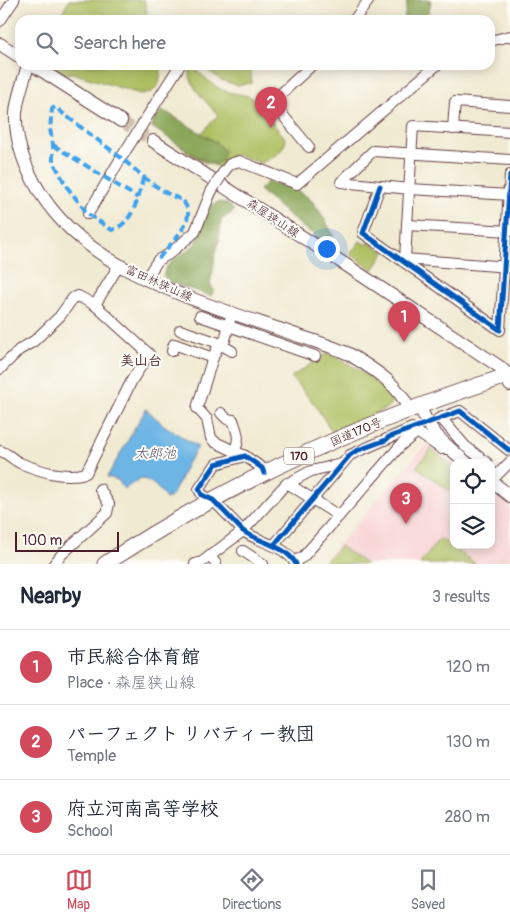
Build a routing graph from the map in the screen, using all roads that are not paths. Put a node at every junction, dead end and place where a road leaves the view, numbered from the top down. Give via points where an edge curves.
1 (14, 0) edge
2 (369, 0) edge
3 (358, 15) edge
4 (0, 21) edge
5 (510, 36) edge
6 (495, 40) edge
7 (0, 44) edge
8 (15, 54) edge
9 (27, 70) edge
10 (41, 70) edge
11 (177, 70) edge
12 (307, 70) edge
13 (431, 70) edge
14 (510, 106) edge
15 (121, 121) tunnel mouth
16 (453, 129) junction
17 (510, 132) edge
18 (153, 141) tunnel mouth
19 (309, 147) dead end
20 (411, 153) junction
21 (510, 160) edge
22 (510, 175) edge
23 (380, 186) junction
24 (409, 189) junction
25 (509, 195) edge
26 (88, 214) dead end
27 (407, 225) junction
28 (508, 231) edge
29 (404, 260) junction
30 (119, 265) junction
31 (507, 266) edge
32 (145, 280) junction
33 (95, 305) junction
34 (200, 316) dead end
35 (230, 318) junction
36 (180, 330) dead end
37 (221, 344) junction
38 (172, 351) dead end
39 (232, 351) dead end
40 (316, 356) dead end
41 (213, 358) junction
42 (1, 366) edge
43 (509, 380) edge
44 (416, 412) junction
45 (220, 413) dead end
46 (412, 428) dead end
47 (386, 440) junction
48 (401, 445) junction
49 (450, 448) junction
50 (0, 451) edge
51 (234, 451) junction
52 (510, 451) edge
53 (245, 456) junction
54 (462, 459) edge
55 (482, 459) edge
56 (510, 462) edge
57 (341, 464) junction
58 (495, 472) edge
59 (264, 473) junction
60 (495, 474) edge
61 (286, 483) junction
62 (100, 489) dead end
63 (508, 491) edge
64 (313, 500) junction
65 (216, 503) junction
66 (339, 516) junction
67 (243, 531) junction
68 (274, 545) junction
69 (244, 551) dead end
70 (214, 562) edge
71 (292, 562) edge
72 (54, 564) edge
73 (105, 564) edge
74 (121, 564) edge
75 (195, 564) edge
76 (263, 564) edge

1 - 4 street
2 - 3 street
5 - 6 street
7 - 8 main road
9 - 30 main road, 富田林狭山線 via 16,111 18,141 26,167 54,214 86,243
10 - 15 main road
11 - 26 street
12 - 19 street via 272,102
13 - 32 street, bridge via 297,184 239,161 230,164 211,192 194,232 158,260
14 - 16 street via 454,102
16 - 17 street
16 - 20 street via 413,126
18 - 43 main road, 森屋狭山線 via 500,367
20 - 21 street
20 - 23 street via 373,152 341,182
20 - 24 street
22 - 25 street
23 - 24 street
23 - 29 street via 363,233
24 - 25 street
24 - 27 street
25 - 28 street
27 - 28 street
27 - 29 street
28 - 31 street
29 - 31 street
29 - 31 street via 500,330
30 - 32 main road, 富田林狭山線
30 - 33 street
32 - 35 main road, 富田林狭山線
33 - 42 street via 78,296 73,298 34,341
33 - 50 street via 149,354 132,380 88,471 60,475 18,462
34 - 35 street
35 - 37 street
35 - 40 street
35 - 44 main road, 富田林狭山線 via 348,354 388,381
36 - 37 street
37 - 39 street
37 - 41 street
38 - 41 street via 174,344
41 - 51 street via 197,408 207,419 215,442
43 - 44 highway, 国道170号 / 170
44 - 49 main road, 富田林狭山線
44 - 59 highway, 国道170号 / 170 via 318,447
44 - 65 highway, 国道170号 / 170
45 - 51 street via 233,420 238,434 238,445
46 - 47 street
47 - 48 street
47 - 57 street via 356,451
48 - 49 street via 417,432 442,449
48 - 66 street
49 - 54 main road, 富田林狭山線
51 - 53 street
52 - 55 street via 460,411 439,418
53 - 59 street
53 - 65 street via 216,464 199,489 202,495
56 - 58 street
57 - 61 street via 310,471
57 - 64 street
59 - 65 highway, 国道170号 / 170
60 - 63 main road
61 - 64 street
61 - 67 street
62 - 72 street via 109,504 107,513
64 - 66 street
64 - 68 street
65 - 67 street
65 - 73 highway, 国道170号 / 170 via 170,523
65 - 74 highway, 国道170号 / 170
66 - 71 street via 303,557
67 - 68 street
67 - 70 street
68 - 71 street
69 - 76 street
70 - 75 street

